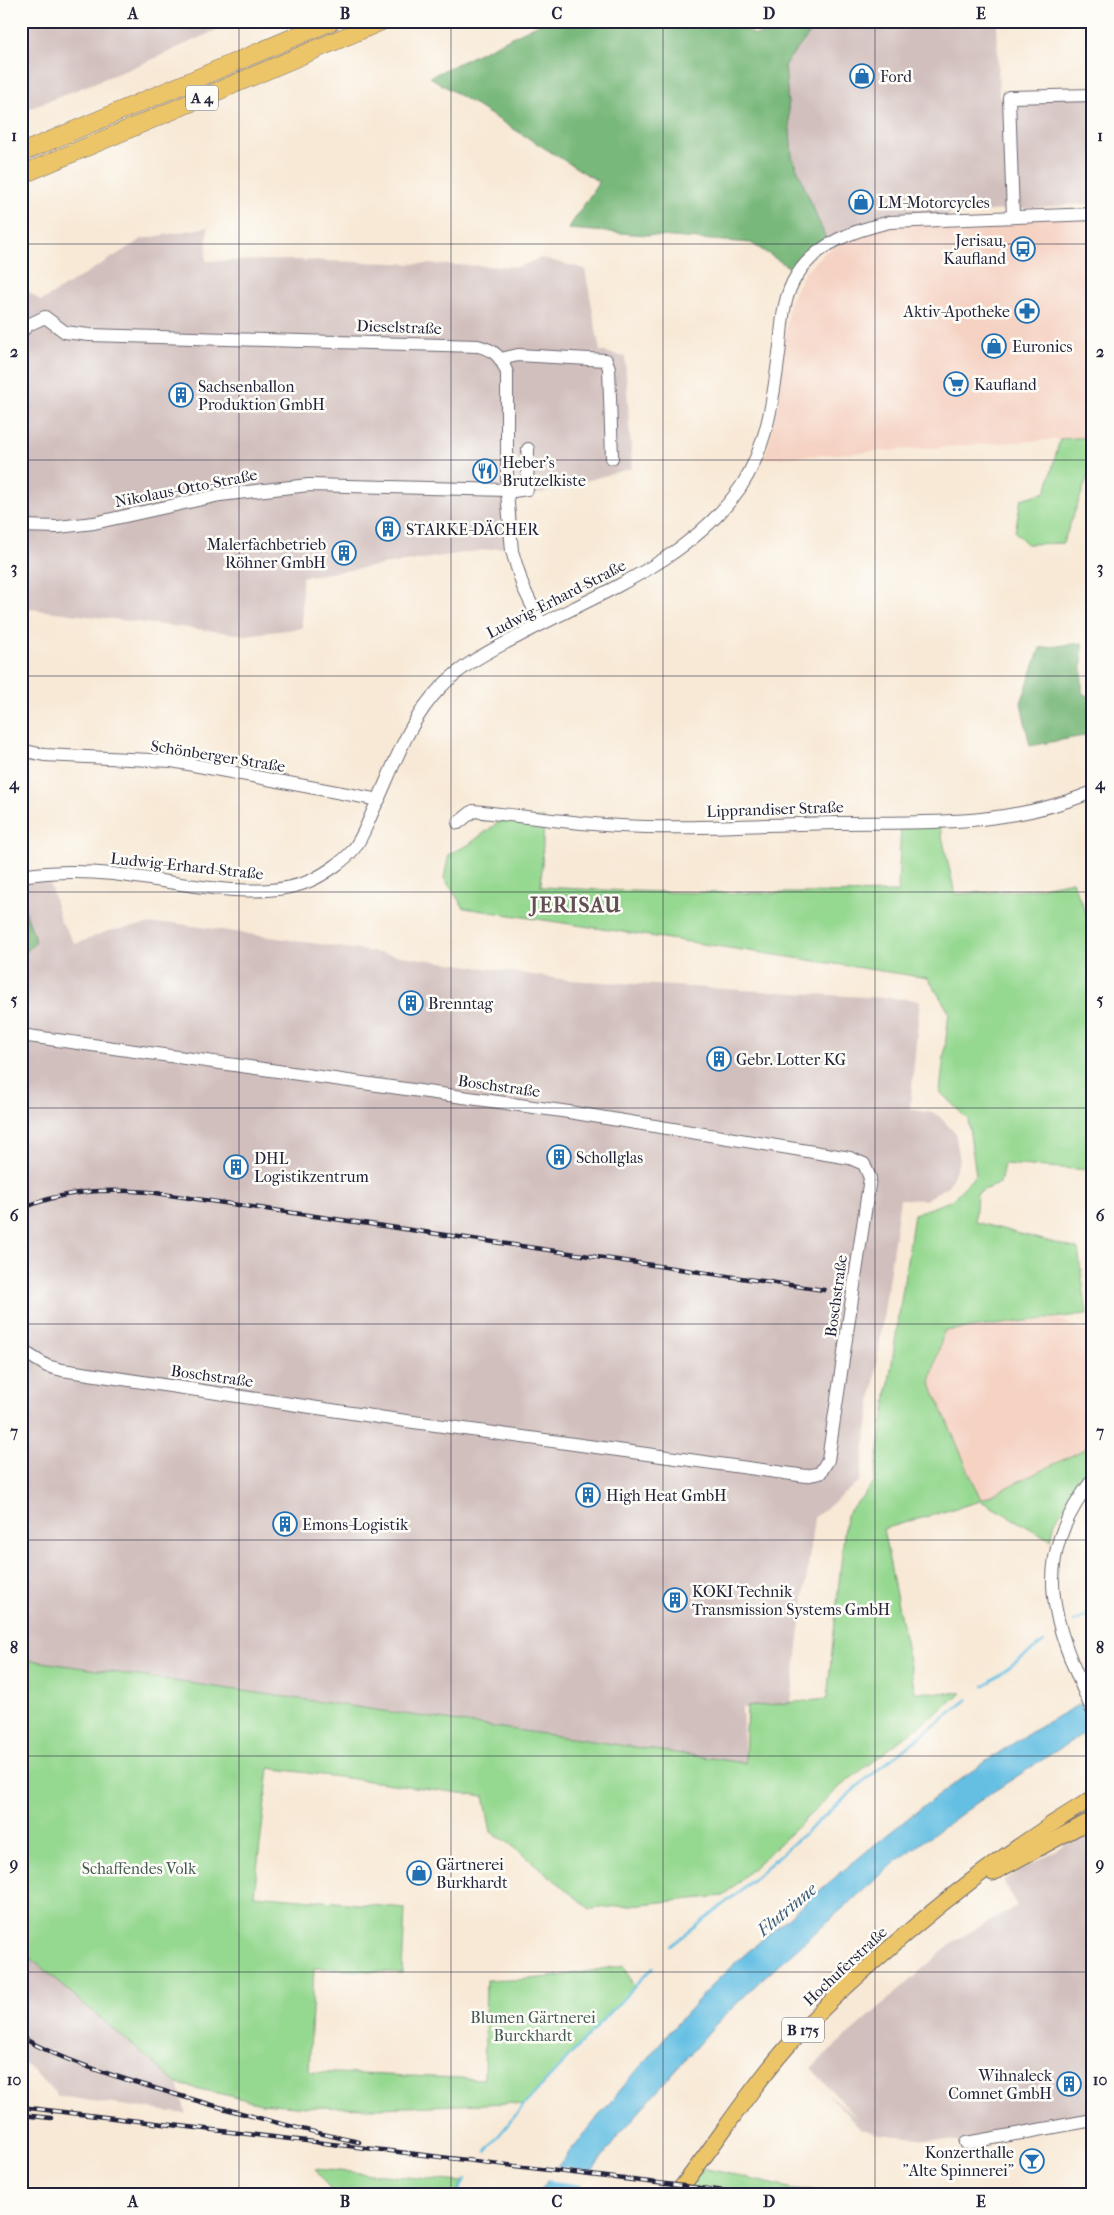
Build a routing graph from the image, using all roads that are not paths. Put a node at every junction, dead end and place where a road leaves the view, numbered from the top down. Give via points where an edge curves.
1 (332, 21) edge
2 (382, 21) edge
3 (1093, 95) edge
4 (21, 153) edge
5 (21, 176) edge
6 (1093, 214) edge
7 (1013, 217) junction
8 (24, 328) edge
9 (501, 359) junction
10 (528, 448) dead end
11 (612, 458) dead end
12 (507, 491) junction
13 (21, 526) edge
14 (541, 624) junction
15 (21, 750) edge
16 (1093, 792) edge
17 (379, 800) junction
18 (458, 823) dead end
19 (21, 876) edge
20 (21, 1035) edge
21 (21, 1350) edge
22 (1093, 1479) edge
23 (1093, 1712) edge
24 (1093, 1798) edge
25 (1092, 1820) edge
26 (958, 1892) junction
27 (1093, 2120) edge
28 (966, 2143) dead end
29 (676, 2194) edge

1 - 4 highway, A 4
2 - 5 highway, A 4
3 - 7 street via 1009,97
6 - 7 street, Ludwig-Erhard-Straße
7 - 14 street, Ludwig-Erhard-Straße via 890,222 858,230 824,247 797,275 785,304 773,402 765,432 740,487 702,531 659,563
8 - 9 street, Dieselstraße via 44,317 66,332 89,335 478,346 491,349
9 - 11 street via 518,354 606,360 609,368
9 - 12 street via 507,373
10 - 12 street via 527,489
12 - 13 street, Nikolaus-Otto-Straße via 309,485 220,495 94,523 58,527
12 - 14 street via 512,551 523,587
14 - 17 street, Ludwig-Erhard-Straße via 471,661 440,688 412,722
15 - 17 street, Schönberger Straße via 44,755 172,762
16 - 18 street, Lipprandiser Straße via 1044,810 939,823 620,826 473,811
17 - 19 street, Ludwig-Erhard-Straße via 352,852 314,879 280,891 235,890 110,874 48,872
20 - 21 street, Boschstraße via 570,1112 830,1154 864,1164 870,1178 828,1460 820,1473 806,1476 62,1370 47,1366
22 - 23 street via 1066,1520 1055,1551 1052,1581 1055,1612 1066,1652
24 - 26 main road, Hochuferstraße / B 175 via 1003,1856
25 - 26 main road, Hochuferstraße / B 175
26 - 29 main road, Hochuferstraße / B 175 via 882,1954 789,2044
27 - 28 street

